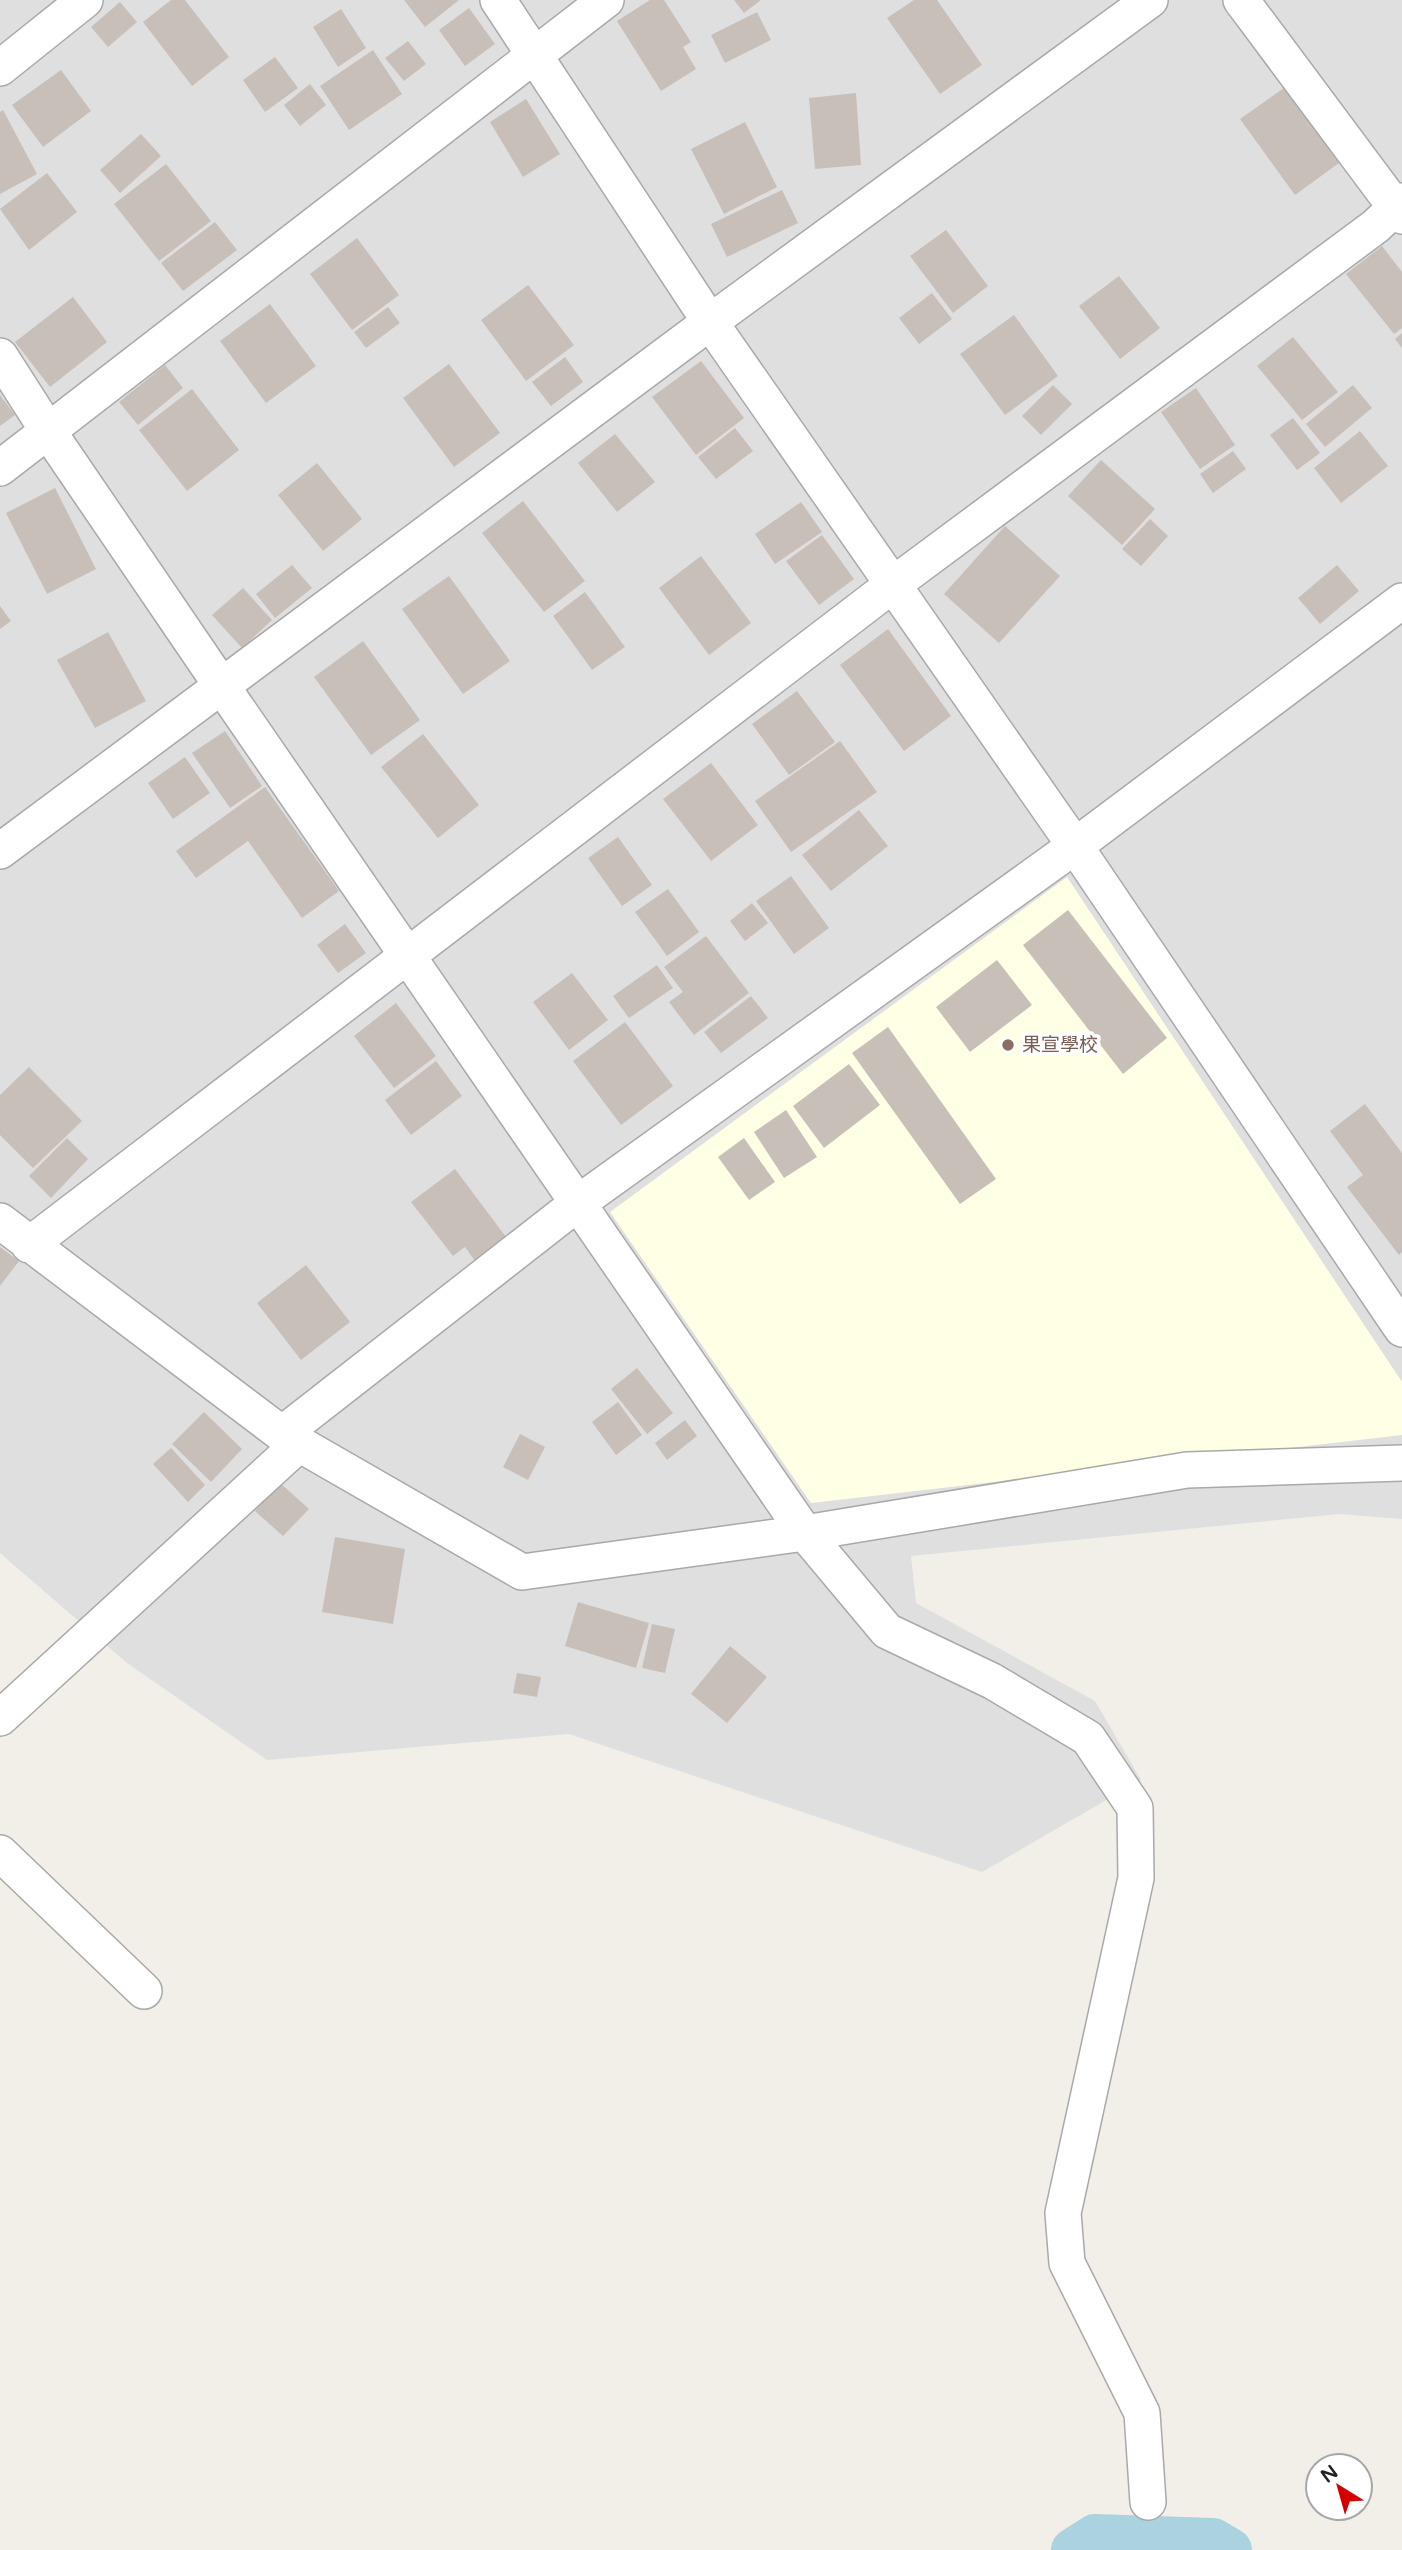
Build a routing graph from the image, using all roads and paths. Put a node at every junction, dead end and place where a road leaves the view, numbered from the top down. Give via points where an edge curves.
1 (85, 0) edge
2 (498, 0) edge
3 (606, 0) edge
4 (1150, 0) edge
5 (1241, 0) edge
6 (533, 55) junction
7 (0, 68) edge
8 (1400, 208) edge
9 (710, 322) junction
10 (0, 356) edge
11 (48, 431) junction
12 (0, 468) edge
13 (891, 586) junction
14 (1402, 601) edge
15 (221, 685) junction
16 (1074, 846) junction
17 (0, 851) edge
18 (409, 956) junction
19 (578, 1203) junction
20 (0, 1222) edge
21 (29, 1245) junction
22 (1402, 1329) edge
23 (290, 1439) junction
24 (1402, 1463) edge
25 (805, 1533) junction
26 (0, 1718) edge
27 (0, 1853) edge
28 (144, 1991) dead end
29 (1148, 2502) dead end

1 - 7 street
2 - 6 street
3 - 6 street
4 - 9 street
5 - 8 street
6 - 9 street
6 - 11 street
8 - 13 street
9 - 13 street
9 - 15 street
10 - 11 street
11 - 12 street
11 - 15 street
13 - 16 street
13 - 18 street
14 - 16 street
15 - 17 street
15 - 18 street
16 - 19 street
16 - 22 street
18 - 19 street
18 - 21 street
19 - 23 street
19 - 25 street
20 - 21 street
21 - 23 street
23 - 25 street via 522,1572
23 - 26 street
24 - 25 street via 1187,1470
25 - 29 street via 887,1631 992,1681 1088,1738 1135,1808 1136,1878 1063,2213 1067,2263 1142,2413
27 - 28 street

